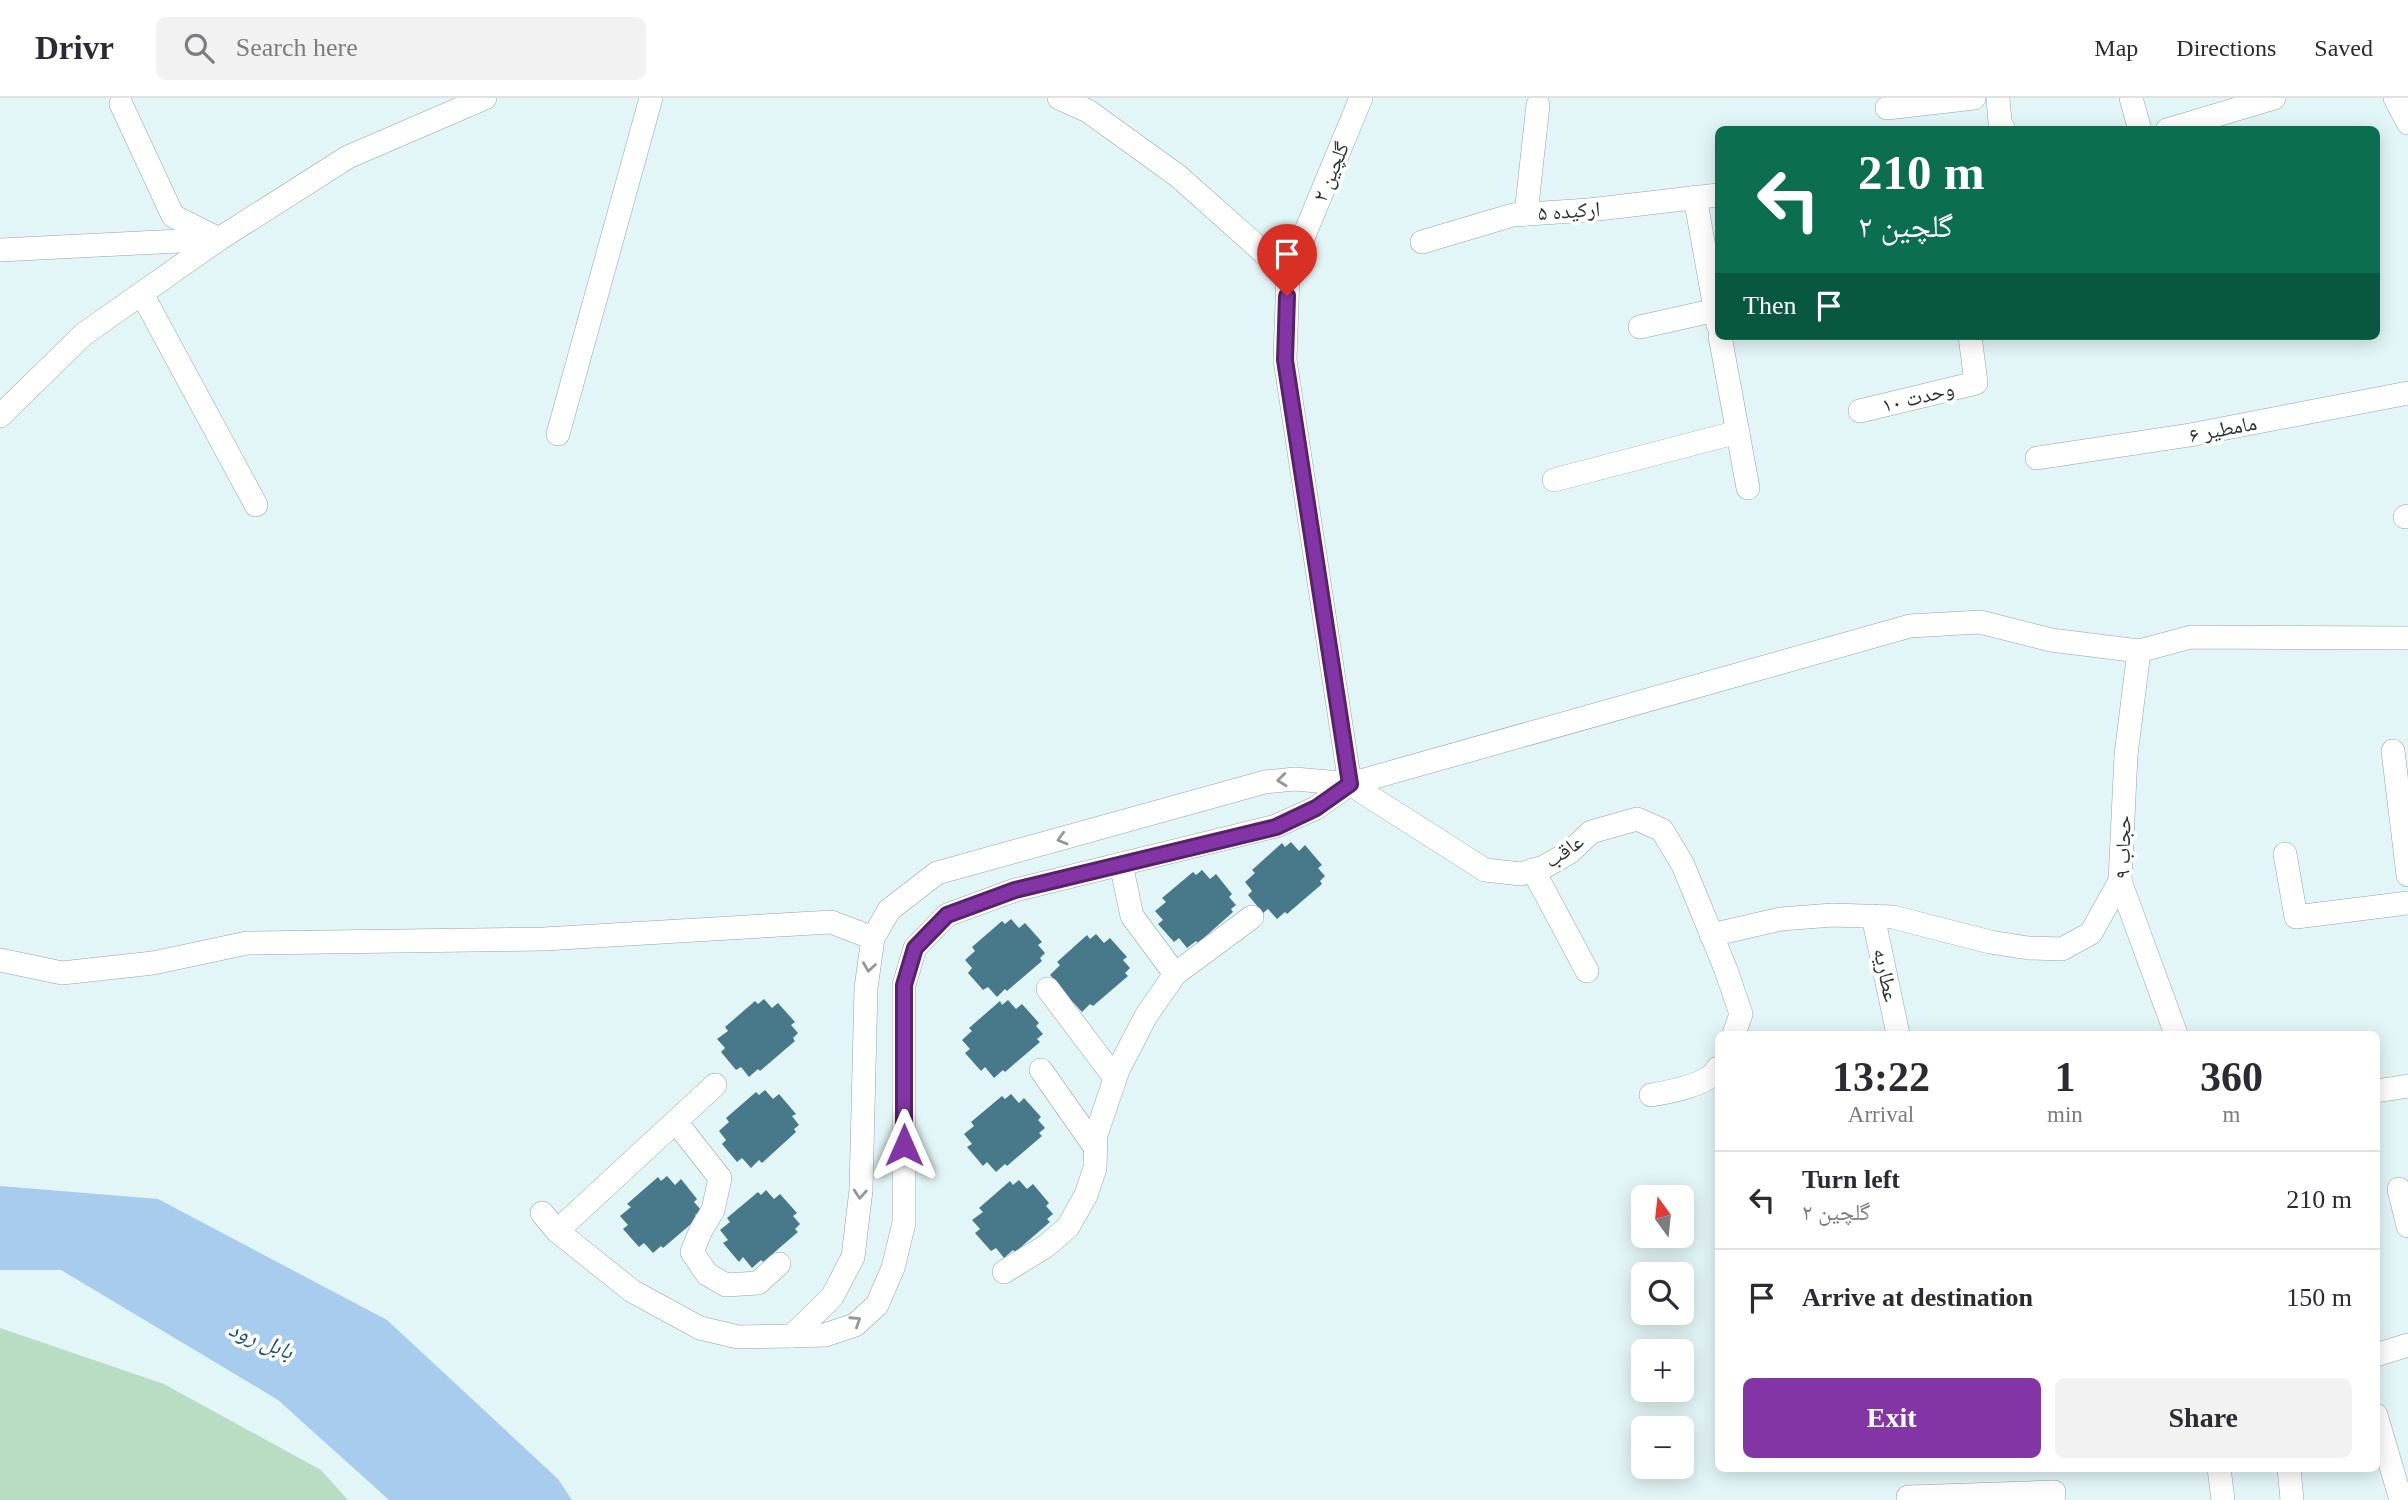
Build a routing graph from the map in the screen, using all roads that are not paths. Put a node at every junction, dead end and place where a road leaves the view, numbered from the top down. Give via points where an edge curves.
1 (485, 98) edge
2 (651, 98) edge
3 (1059, 98) edge
4 (1361, 98) edge
5 (1974, 98) edge
6 (1998, 98) edge
7 (2130, 98) edge
8 (2274, 98) edge
9 (2395, 98) edge
10 (121, 104) dead end
11 (1538, 106) dead end
12 (1887, 108) dead end
13 (2408, 122) edge
14 (2002, 126) edge
15 (2139, 126) edge
16 (2180, 126) edge
17 (1715, 195) edge
18 (1695, 197) junction
19 (1526, 214) junction
20 (219, 239) junction
21 (1422, 242) dead end
22 (0, 250) edge
23 (1288, 274) junction
24 (142, 293) junction
25 (1715, 307) edge
26 (1715, 318) edge
27 (1640, 327) dead end
28 (1721, 340) edge
29 (1971, 340) edge
30 (2408, 393) edge
31 (1860, 411) dead end
32 (0, 416) edge
33 (1738, 432) junction
34 (558, 434) dead end
35 (2037, 458) dead end
36 (1554, 480) dead end
37 (1748, 488) dead end
38 (256, 505) dead end
39 (2408, 638) edge
40 (2139, 651) junction
41 (2393, 751) dead end
42 (1350, 784) junction
43 (1011, 853) junction
44 (2285, 854) dead end
45 (1121, 864) junction
46 (1533, 870) junction
47 (2408, 875) edge
48 (2119, 881) junction
49 (1015, 890) junction
50 (2408, 903) edge
51 (1873, 916) junction
52 (1252, 917) dead end
53 (1711, 935) junction
54 (873, 938) junction
55 (0, 960) edge
56 (1587, 971) dead end
57 (1175, 974) junction
58 (1048, 989) dead end
59 (1735, 1031) edge
60 (1897, 1031) edge
61 (2175, 1031) edge
62 (1041, 1070) dead end
63 (1715, 1074) edge
64 (1115, 1077) junction
65 (715, 1085) dead end
66 (2408, 1086) edge
67 (2380, 1090) edge
68 (1651, 1095) dead end
69 (676, 1122) junction
70 (1096, 1147) junction
71 (2399, 1189) dead end
72 (542, 1213) dead end
73 (2408, 1226) edge
74 (557, 1231) junction
75 (779, 1264) dead end
76 (1004, 1272) dead end
77 (792, 1336) junction
78 (2408, 1345) edge
79 (2380, 1354) edge
80 (2380, 1429) edge
81 (2220, 1472) edge
82 (2289, 1472) edge
83 (1908, 1497) dead end
84 (2053, 1500) edge
85 (2223, 1500) edge
86 (2292, 1500) edge
87 (2401, 1500) edge

1 - 20 street via 348,157
2 - 34 street
3 - 23 street via 1088,111 1178,176
4 - 23 street, گلچین ۲
5 - 12 street
6 - 14 street
7 - 15 street
8 - 16 street
9 - 13 street
10 - 20 street via 173,216
11 - 19 street
17 - 18 street, ارکیده ۵
18 - 19 street, ارکیده ۵
18 - 25 street
19 - 21 street, ارکیده ۵
20 - 22 street
20 - 24 street
23 - 42 street, گلچین ۲ via 1285,360
24 - 32 street via 84,334
24 - 38 street
26 - 27 street
28 - 33 street
29 - 31 street, وحدت ۱۰ via 1976,383
30 - 35 street, مامطیر ۶ via 2190,435
33 - 36 street
33 - 37 street
39 - 40 street via 2191,637
40 - 42 street via 2051,640 1980,622 1910,626
40 - 48 street, حجاب ۹ via 2126,755
41 - 47 street
42 -> 43 street via 1294,779 1265,782
42 - 45 street via 1316,808 1276,827
42 - 46 street, عاقب via 1485,870 1521,874
43 - 49 street
43 - 54 street via 937,873 889,910
44 - 50 street via 2295,917
45 - 49 street
45 - 57 street via 1132,916
46 - 53 street, عاقب via 1570,852 1591,832 1637,820 1662,830 1683,865
46 - 56 street
48 - 51 street via 2091,933 2062,949 1990,942 1893,916
48 - 61 street, حجاب ۹
77 -> 49 street via 825,1335 855,1325 877,1305 893,1268 904,1223 904,985 915,948 947,915
51 - 53 street via 1781,919
51 - 60 street, عطاریه
52 - 57 street
53 - 59 street, عاقب via 1741,1014
54 - 55 street via 831,922 544,939 247,943 153,963 62,973
54 -> 77 street via 866,988 861,1190 853,1257 832,1297
57 - 64 street via 1146,1016
58 - 64 street
62 - 70 street
63 - 68 street via 1679,1090
64 - 70 street
65 - 69 street
66 - 67 street
69 - 74 street
69 - 75 street via 720,1178 713,1210 692,1252 707,1274 726,1285 758,1283
70 - 76 street via 1086,1195 1068,1227
71 - 73 street
72 - 74 street
74 - 77 street via 632,1291 700,1328 738,1337
78 - 79 street
80 - 87 street
81 - 85 street
82 - 86 street
83 - 84 street via 2054,1492

